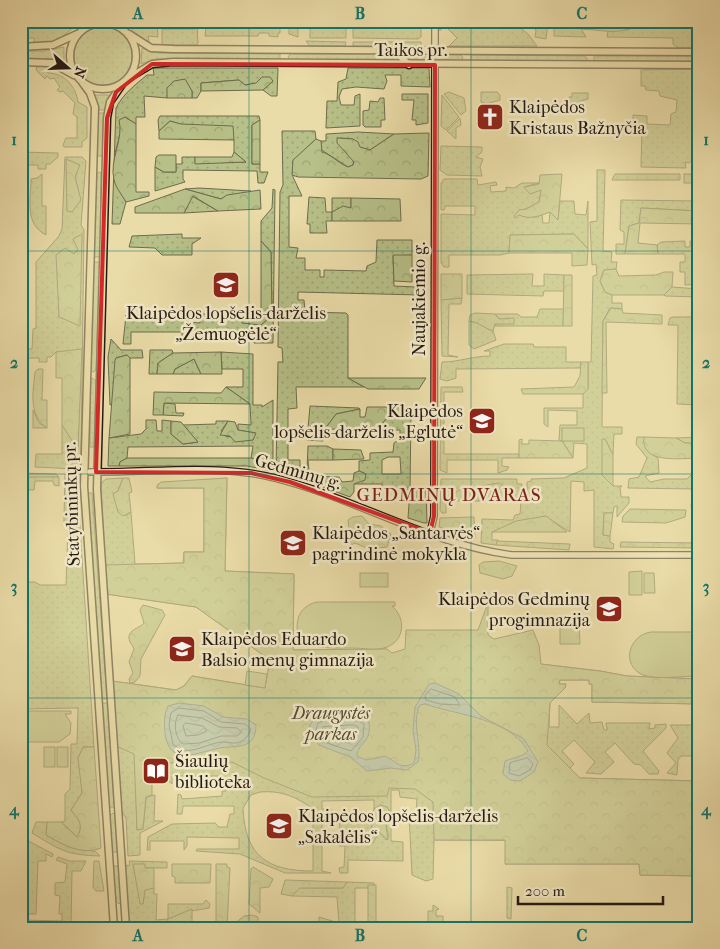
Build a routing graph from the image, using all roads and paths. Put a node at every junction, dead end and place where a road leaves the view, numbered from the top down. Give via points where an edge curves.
1 (88, 21) edge
2 (119, 21) edge
3 (435, 21) edge
4 (81, 31) junction
5 (126, 32) junction
6 (21, 46) edge
7 (409, 51) junction
8 (435, 51) junction
9 (465, 51) junction
10 (699, 52) edge
11 (21, 62) edge
12 (409, 65) junction
13 (436, 65) junction
14 (465, 65) junction
15 (699, 66) edge
16 (80, 80) junction
17 (125, 81) junction
18 (93, 174) junction
19 (105, 174) junction
20 (87, 372) junction
21 (99, 373) junction
22 (93, 472) junction
23 (430, 533) junction
24 (699, 555) edge
25 (118, 810) junction
26 (106, 811) junction
27 (125, 908) junction
28 (112, 909) junction
29 (114, 928) edge
30 (126, 928) edge

1 - 4 main road
2 - 5 main road
3 - 8 street
4 - 5 main road via 101,22 113,24
4 - 6 main road via 53,45
4 - 16 main road via 72,43 70,55 72,67
5 - 7 main road, Taikos pr. via 144,45 160,49
5 - 17 main road via 135,45 136,57 134,69
7 - 8 main road, Taikos pr.
7 - 12 main road via 402,58
8 - 9 main road, Taikos pr.
9 - 10 main road, Taikos pr.
9 - 14 main road via 468,55
11 - 16 main road via 52,63 67,69
12 - 13 main road, Taikos pr.
12 - 17 main road, Taikos pr. via 173,62 152,64
13 - 14 main road, Taikos pr.
13 - 23 street, Naujakiemio g. via 434,516
14 - 15 main road, Taikos pr.
16 - 17 main road via 99,89 111,88
16 - 18 main road, Statybininkų pr. via 95,107
17 - 19 main road, Statybininkų pr. via 108,107
18 - 19 main road via 100,170
18 - 20 main road, Statybininkų pr.
19 - 21 main road, Statybininkų pr.
20 - 21 main road
20 - 26 main road, Statybininkų pr. via 84,486
21 - 22 main road, Statybininkų pr.
22 - 23 street, Gedminų g. via 251,473 290,482
22 - 25 main road, Statybininkų pr.
23 - 24 street, Gedminų g. via 512,556
25 - 26 main road
25 - 27 main road, Statybininkų pr.
26 - 28 main road, Statybininkų pr.
27 - 28 main road via 119,912
27 - 30 main road, Statybininkų pr.
28 - 29 main road, Statybininkų pr.

